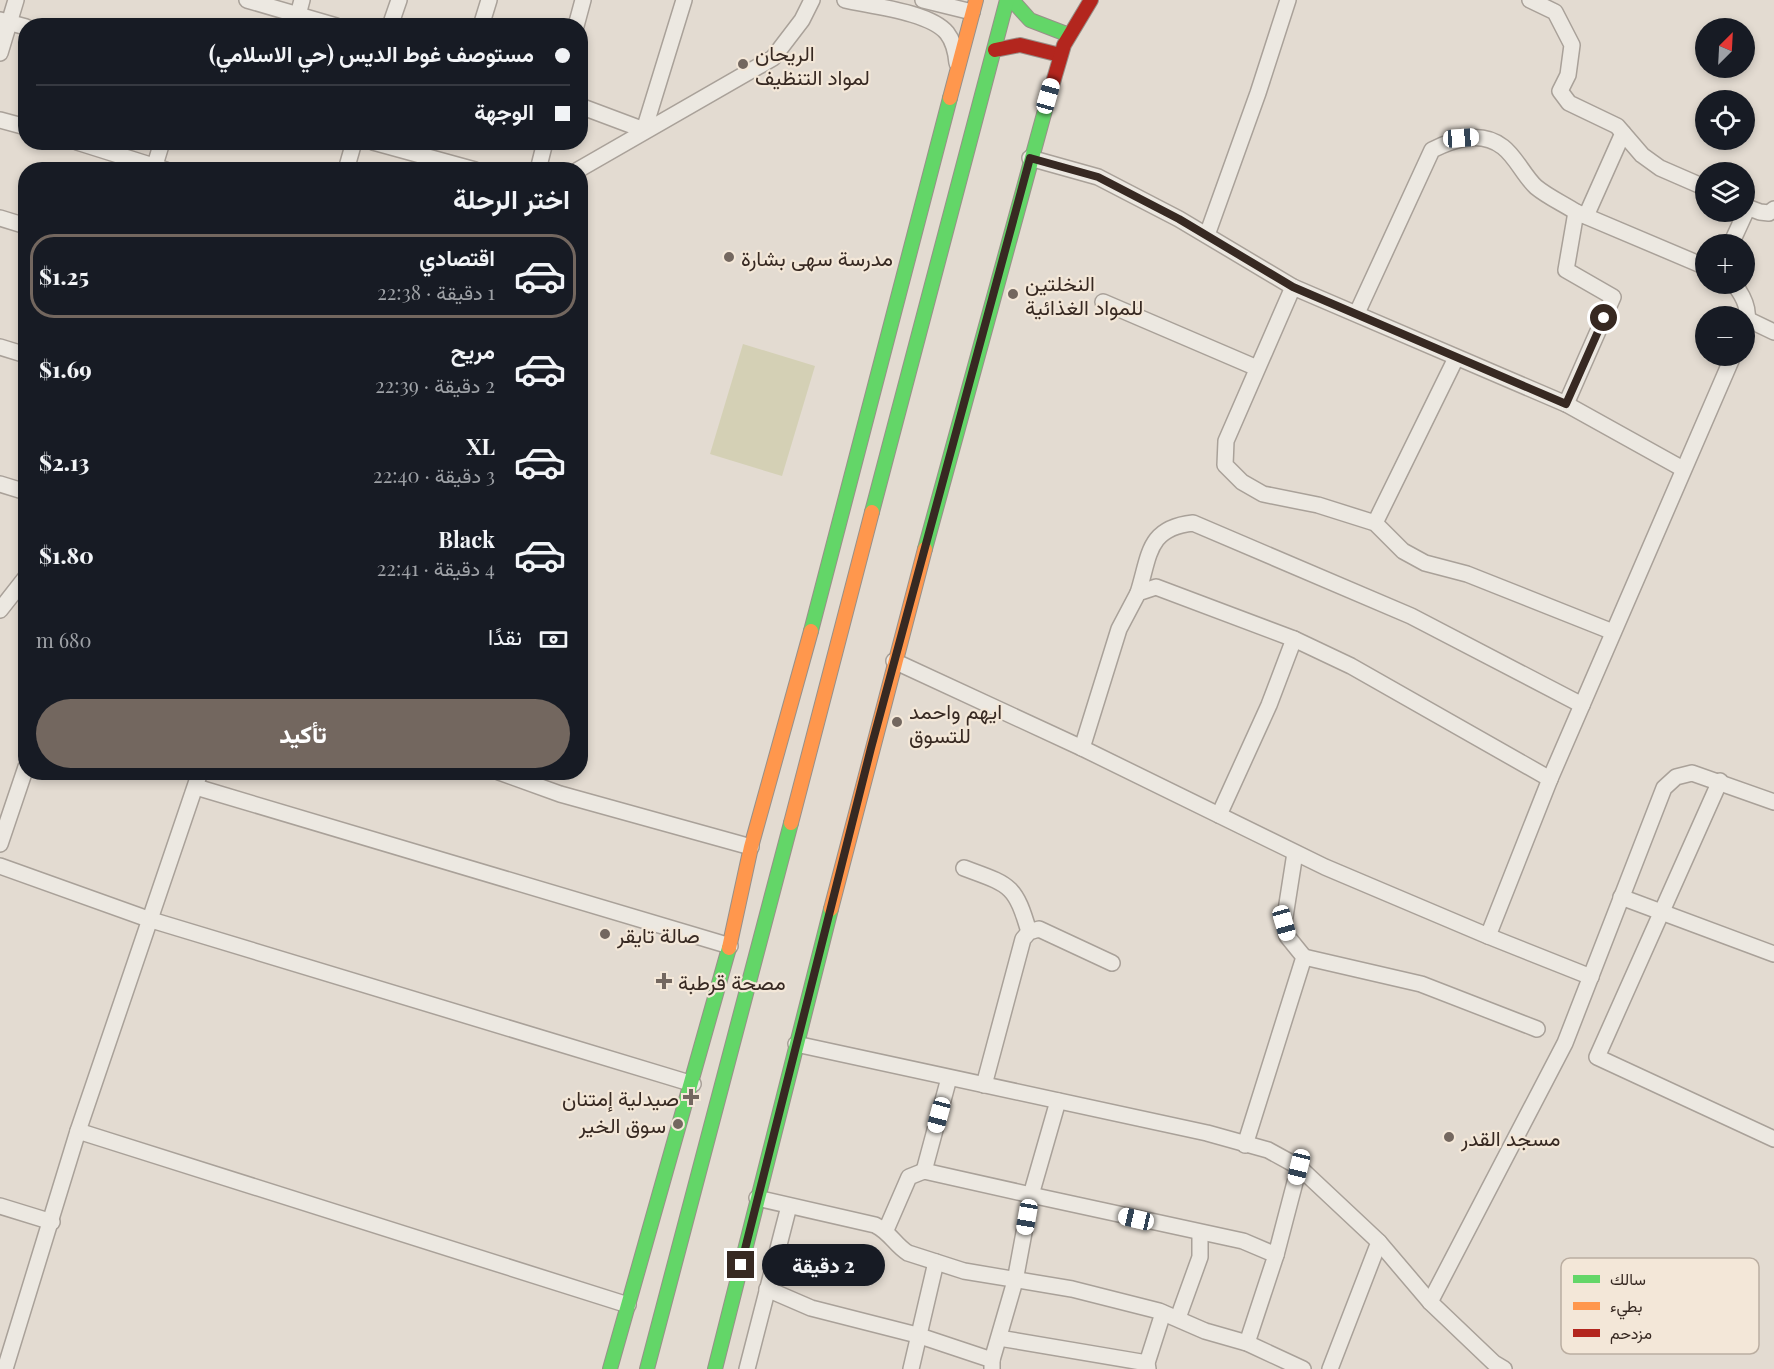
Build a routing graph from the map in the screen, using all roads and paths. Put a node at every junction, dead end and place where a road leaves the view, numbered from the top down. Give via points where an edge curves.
1 (16, 0) edge
2 (247, 0) edge
3 (399, 0) edge
4 (489, 0) edge
5 (583, 0) edge
6 (684, 0) edge
7 (812, 0) edge
8 (845, 0) edge
9 (923, 0) edge
10 (1007, 0) edge
11 (1012, 0) edge
12 (1091, 0) edge
13 (1288, 0) edge
14 (1530, 0) edge
15 (974, 6) edge
16 (299, 13) edge
17 (313, 18) edge
18 (393, 18) edge
19 (483, 18) edge
20 (578, 18) edge
21 (5, 21) edge
22 (1070, 35) junction
23 (995, 50) junction
24 (0, 53) edge
25 (1060, 55) junction
26 (973, 71) junction
27 (588, 109) edge
28 (0, 120) edge
29 (18, 126) edge
30 (644, 130) junction
31 (1623, 133) junction
32 (104, 150) edge
33 (402, 150) edge
34 (1030, 158) junction
35 (143, 162) edge
36 (446, 162) edge
37 (588, 164) edge
38 (1695, 183) edge
39 (1774, 209) edge
40 (1755, 210) edge
41 (1581, 214) junction
42 (0, 218) edge
43 (18, 224) edge
44 (1207, 235) junction
45 (1695, 262) edge
46 (1293, 287) junction
47 (1103, 302) dead end
48 (1357, 313) junction
49 (1755, 327) edge
50 (1774, 332) edge
51 (0, 346) edge
52 (18, 352) edge
53 (1456, 358) junction
54 (1729, 366) edge
55 (1257, 368) junction
56 (1566, 404) junction
57 (1683, 469) junction
58 (0, 484) edge
59 (18, 490) edge
60 (1375, 523) junction
61 (18, 587) edge
62 (1138, 593) junction
63 (0, 610) edge
64 (1613, 632) junction
65 (1294, 639) junction
66 (894, 661) junction
67 (1582, 705) junction
68 (1082, 748) junction
69 (1550, 779) junction
70 (22, 780) edge
71 (198, 780) edge
72 (521, 780) edge
73 (1720, 781) junction
74 (1774, 802) edge
75 (1219, 815) junction
76 (0, 844) edge
77 (751, 847) junction
78 (1295, 853) junction
79 (0, 866) edge
80 (964, 868) dead end
81 (1621, 897) junction
82 (1662, 912) junction
83 (148, 919) junction
84 (1029, 932) junction
85 (1488, 936) junction
86 (730, 946) junction
87 (1774, 954) edge
88 (1304, 957) junction
89 (1112, 963) dead end
90 (1591, 977) junction
91 (1537, 1029) dead end
92 (796, 1044) junction
93 (949, 1078) junction
94 (693, 1084) junction
95 (984, 1085) junction
96 (1058, 1101) junction
97 (78, 1131) junction
98 (1773, 1134) edge
99 (1245, 1145) junction
100 (1299, 1167) junction
101 (924, 1172) junction
102 (1031, 1195) junction
103 (757, 1198) junction
104 (0, 1206) edge
105 (789, 1206) junction
106 (52, 1222) junction
107 (886, 1230) junction
108 (1200, 1233) junction
109 (1379, 1242) junction
110 (1276, 1255) junction
111 (936, 1262) junction
112 (1015, 1281) junction
113 (767, 1289) junction
114 (1430, 1302) junction
115 (628, 1305) junction
116 (1163, 1312) junction
117 (1178, 1318) junction
118 (917, 1335) junction
119 (999, 1338) junction
120 (1247, 1343) junction
121 (992, 1364) edge
122 (1147, 1366) edge
123 (5, 1369) edge
124 (610, 1369) edge
125 (647, 1369) edge
126 (715, 1369) edge
127 (747, 1369) edge
128 (910, 1369) edge
129 (1303, 1369) edge
130 (1330, 1369) edge
131 (1504, 1369) edge

1 - 21 street
2 - 16 street
3 - 18 street
4 - 19 street
5 - 20 street
6 - 30 street
7 - 30 street via 773,58
8 - 26 street via 931,21 947,33
9 - 15 street
10 - 23 main road
11 - 22 main road via 1030,20
12 - 22 main road
13 - 44 street
14 - 31 street via 1555,12 1572,45 1568,75 1560,91 1569,103 1617,126
15 - 26 main road
16 - 17 street
21 - 24 street
22 - 25 main road
23 - 25 main road via 1020,45
23 - 26 main road
25 - 34 main road
26 - 77 main road
26 - 125 main road
27 - 30 street
28 - 29 street
30 - 37 street
31 - 38 street via 1660,168
31 - 41 street
32 - 35 street
33 - 36 street
34 - 44 street via 1098,177
34 - 66 main road
39 - 40 street via 1769,213
41 - 45 street
41 - 48 street via 1536,187 1503,147 1483,137 1443,144 1432,150
41 - 56 street via 1566,270 1613,297
42 - 43 street
44 - 46 street
46 - 48 street
46 - 55 street
47 - 55 street
48 - 53 street
49 - 50 street
51 - 52 street
53 - 56 street
53 - 60 street
54 - 57 street
55 - 60 street via 1226,441 1226,465 1242,482 1263,494 1318,505
56 - 57 street
57 - 64 street
58 - 59 street
60 - 64 street via 1403,551 1425,563 1467,573
61 - 63 street
62 - 65 street via 1156,587
62 - 67 street via 1156,536 1173,525 1193,523 1411,616
62 - 68 street via 1119,629
64 - 67 street
65 - 69 street via 1351,666
65 - 75 street
66 - 68 street
66 - 92 main road
67 - 69 street
68 - 75 street
69 - 85 street
70 - 76 street
71 - 83 street
71 - 86 street
72 - 77 street
73 - 74 street
73 - 81 street via 1692,772 1676,777 1664,788
73 - 82 street
75 - 78 street
77 - 86 main road
78 - 85 street
78 - 88 street via 1284,923 1287,936
79 - 83 street
80 - 84 street via 1013,890
81 - 82 street
81 - 90 street
82 - 87 street
82 - 98 street via 1597,1057
83 - 94 street
83 - 97 street
84 - 89 street via 1039,929
84 - 95 street via 1023,939
85 - 90 street
86 - 94 main road
88 - 91 street via 1421,984
88 - 99 street
90 - 114 street via 1565,1043
92 - 93 street
92 - 103 main road
93 - 95 street
93 - 101 street
94 - 115 main road
95 - 96 street
96 - 99 street
96 - 102 street
97 - 106 street
97 - 115 street
99 - 100 street via 1268,1150
100 - 109 street
100 - 110 street
101 - 102 street
101 - 107 street via 909,1177
102 - 108 street
102 - 112 street
103 - 105 street
103 - 126 main road
104 - 106 street
105 - 107 street
105 - 113 street
106 - 123 street
107 - 111 street via 908,1253
108 - 110 street via 1243,1241
108 - 117 street via 1200,1257
109 - 114 street
109 - 130 street
110 - 120 street
111 - 112 street
111 - 118 street
112 - 116 street via 1072,1289
112 - 119 street
113 - 118 street via 812,1308
113 - 127 street
114 - 131 street
115 - 124 main road
116 - 117 street
116 - 122 street
117 - 120 street via 1205,1331
118 - 121 street
118 - 128 street
119 - 121 street
119 - 122 street
120 - 129 street

